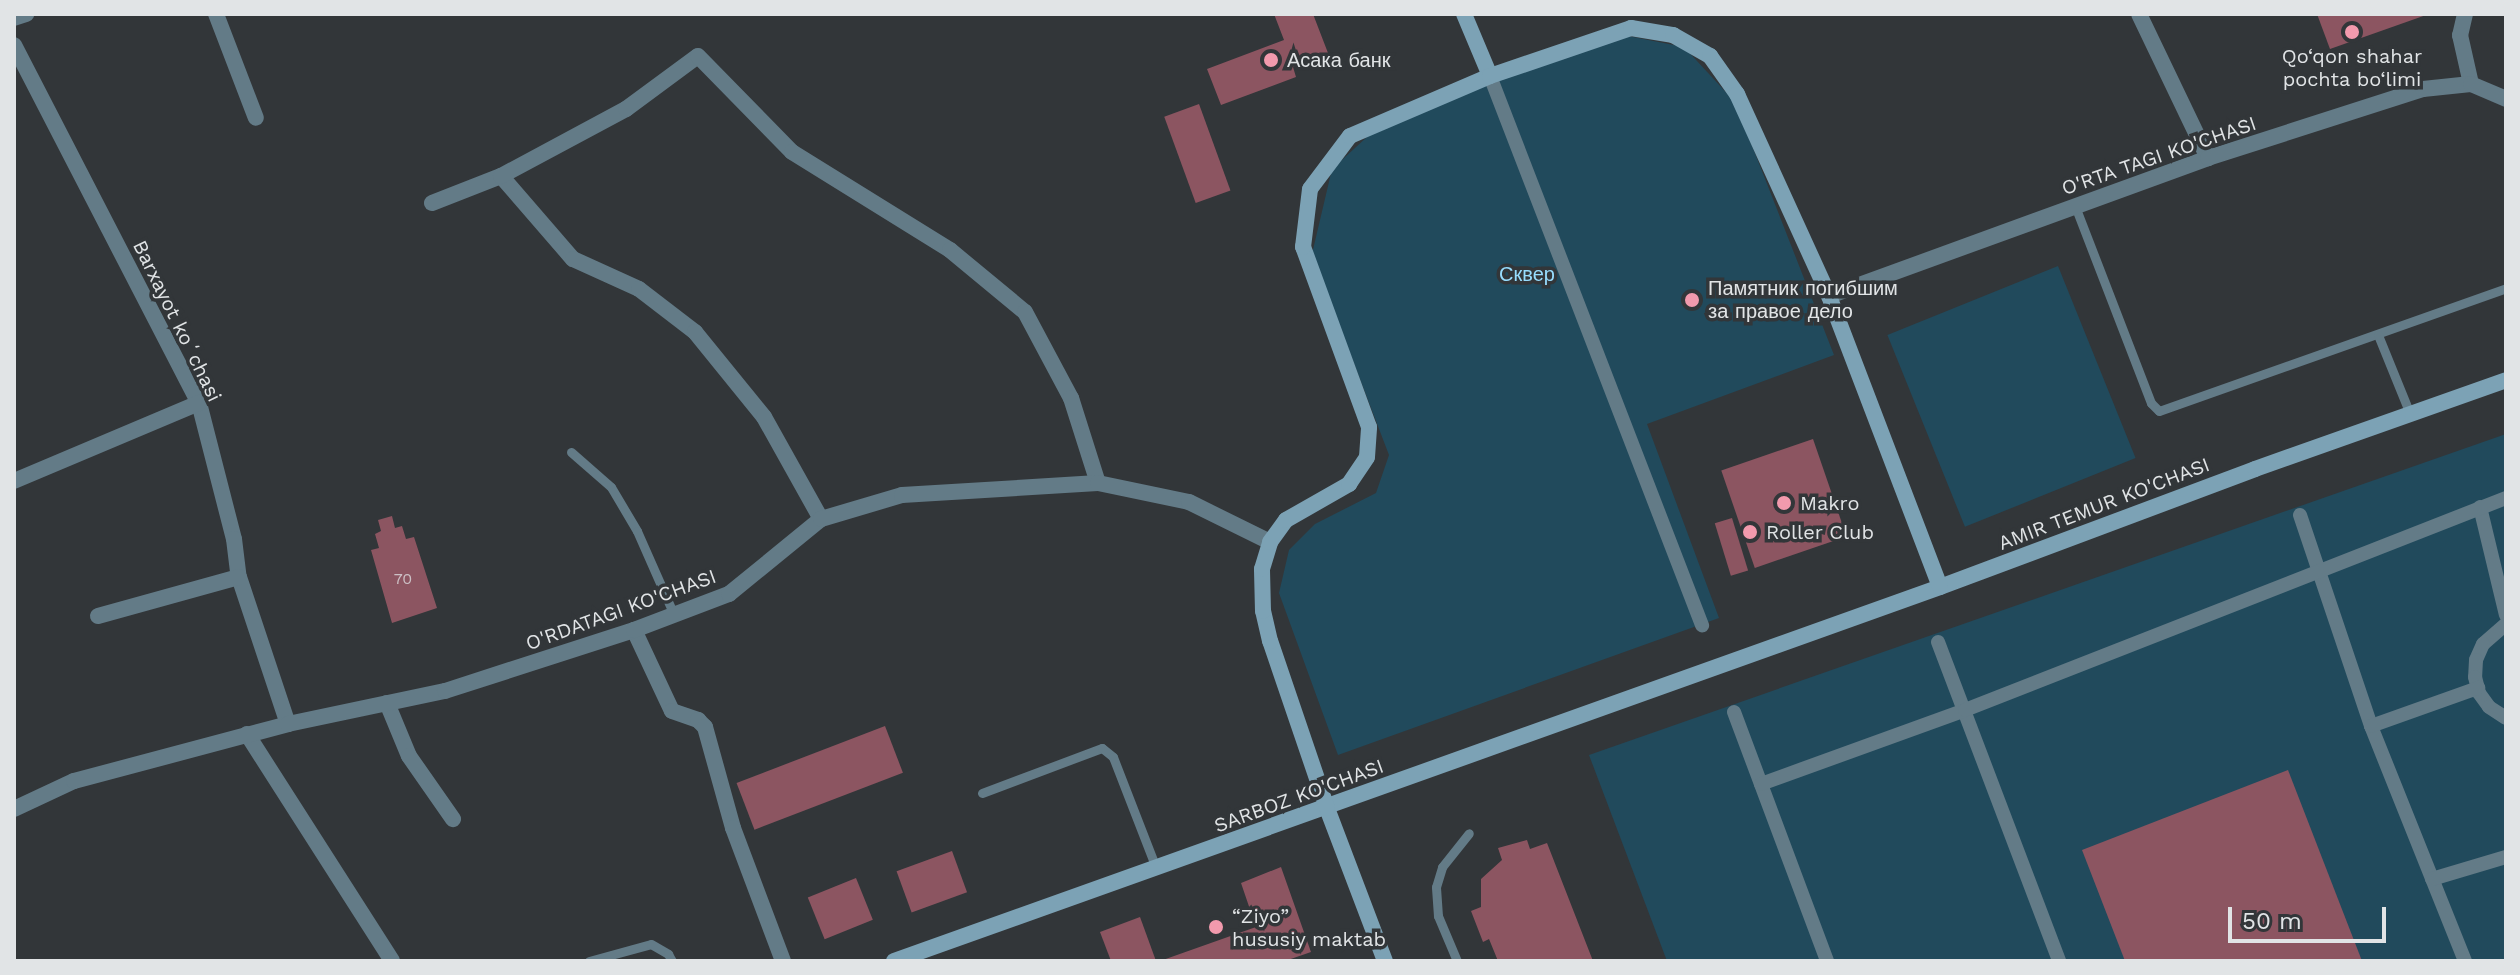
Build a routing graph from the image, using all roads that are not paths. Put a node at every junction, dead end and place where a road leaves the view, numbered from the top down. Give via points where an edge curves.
1 (26, 14) edge
2 (216, 14) edge
3 (1464, 14) edge
4 (2139, 14) edge
5 (2465, 14) edge
6 (14, 18) edge
7 (15, 53) edge
8 (1490, 76) junction
9 (2471, 84) junction
10 (2506, 99) edge
11 (256, 118) dead end
12 (2208, 158) junction
13 (501, 176) junction
14 (432, 203) dead end
15 (2075, 206) junction
16 (2506, 288) edge
17 (1829, 296) junction
18 (2378, 335) junction
19 (2506, 380) edge
20 (199, 403) junction
21 (2410, 414) junction
22 (571, 452) dead end
23 (14, 481) edge
24 (1098, 483) junction
25 (2506, 498) edge
26 (2480, 507) junction
27 (2300, 515) dead end
28 (821, 519) junction
29 (1270, 542) junction
30 (2321, 570) junction
31 (239, 577) junction
32 (1940, 587) junction
33 (674, 615) junction
34 (2506, 615) edge
35 (98, 616) dead end
36 (2506, 624) edge
37 (1702, 625) dead end
38 (634, 630) junction
39 (1938, 642) dead end
40 (1717, 667) joint
41 (2478, 688) junction
42 (387, 703) junction
43 (1965, 710) junction
44 (1734, 712) dead end
45 (2506, 718) edge
46 (288, 724) junction
47 (2371, 726) junction
48 (247, 734) junction
49 (1761, 784) junction
50 (982, 793) dead end
51 (1327, 808) junction
52 (14, 809) edge
53 (453, 819) dead end
54 (1469, 833) dead end
55 (2506, 857) edge
56 (1156, 868) junction
57 (2432, 879) junction
58 (392, 961) edge
59 (589, 961) edge
60 (672, 961) edge
61 (783, 961) edge
62 (894, 961) edge
63 (1385, 961) edge
64 (1457, 961) edge
65 (1827, 961) edge
66 (2059, 961) edge
67 (2465, 961) edge

1 - 6 street
2 - 11 street
3 - 8 main road
4 - 12 street
5 - 9 street via 2460,35
7 - 20 street, Barxayot koʻchasi
8 - 17 main road via 1631,28 1673,35 1710,56 1737,94
8 - 29 main road via 1350,136 1310,189 1303,247 1369,427 1367,457 1349,484 1286,520
8 - 37 street
9 - 10 street, O'RTA TAGI KO'CHASI
9 - 12 street, O'RTA TAGI KO'CHASI via 2423,89
12 - 15 street, O'RTA TAGI KO'CHASI
13 - 14 street
13 - 24 street via 626,109 698,56 792,152 950,250 1025,312 1071,398
13 - 28 street via 573,259 639,289 695,332 764,417
15 - 17 street, O'RTA TAGI KO'CHASI
15 - 18 lane via 2151,403 2159,411
16 - 18 lane
17 - 32 main road
18 - 21 lane
19 - 21 main road, AMIR TEMUR KO'CHASI
20 - 23 street
20 - 31 street, Barxayot koʻchasi
21 - 32 main road, AMIR TEMUR KO'CHASI
22 - 33 lane via 611,487
24 - 28 street, O'RDATAGI KO'CHASI via 902,495
24 - 29 street, O'RDATAGI KO'CHASI via 1189,502
25 - 26 street
26 - 30 street
26 - 34 street
27 - 30 street
28 - 33 street, O'RDATAGI KO'CHASI via 729,594
29 - 51 main road via 1262,569 1263,611
30 - 43 street
30 - 47 street
31 - 35 street
31 - 46 street, Barxayot koʻchasi
32 - 40 main road, AMIR TEMUR KO'CHASI
33 - 38 street, O'RDATAGI KO'CHASI
36 - 41 street via 2483,644 2476,660
38 - 42 street, O'RDATAGI KO'CHASI via 445,691
38 - 61 street via 672,711 705,727 733,828
39 - 43 street
40 - 51 main road, SARBOZ KO'CHASI
41 - 45 street via 2489,707
41 - 47 street
42 - 46 street, O'RDATAGI KO'CHASI
42 - 53 street via 409,756
43 - 49 street
43 - 66 street
44 - 49 street
46 - 48 street, O'RDATAGI KO'CHASI
47 - 57 street
48 - 52 street, O'RDATAGI KO'CHASI via 74,781
48 - 58 street
49 - 65 street
50 - 56 lane via 1102,748 1113,757
51 - 56 main road, SARBOZ KO'CHASI
51 - 63 main road
54 - 64 lane via 1442,867 1436,887 1438,916
55 - 57 street
56 - 62 main road, SARBOZ KO'CHASI
57 - 67 street
59 - 60 lane via 651,944

